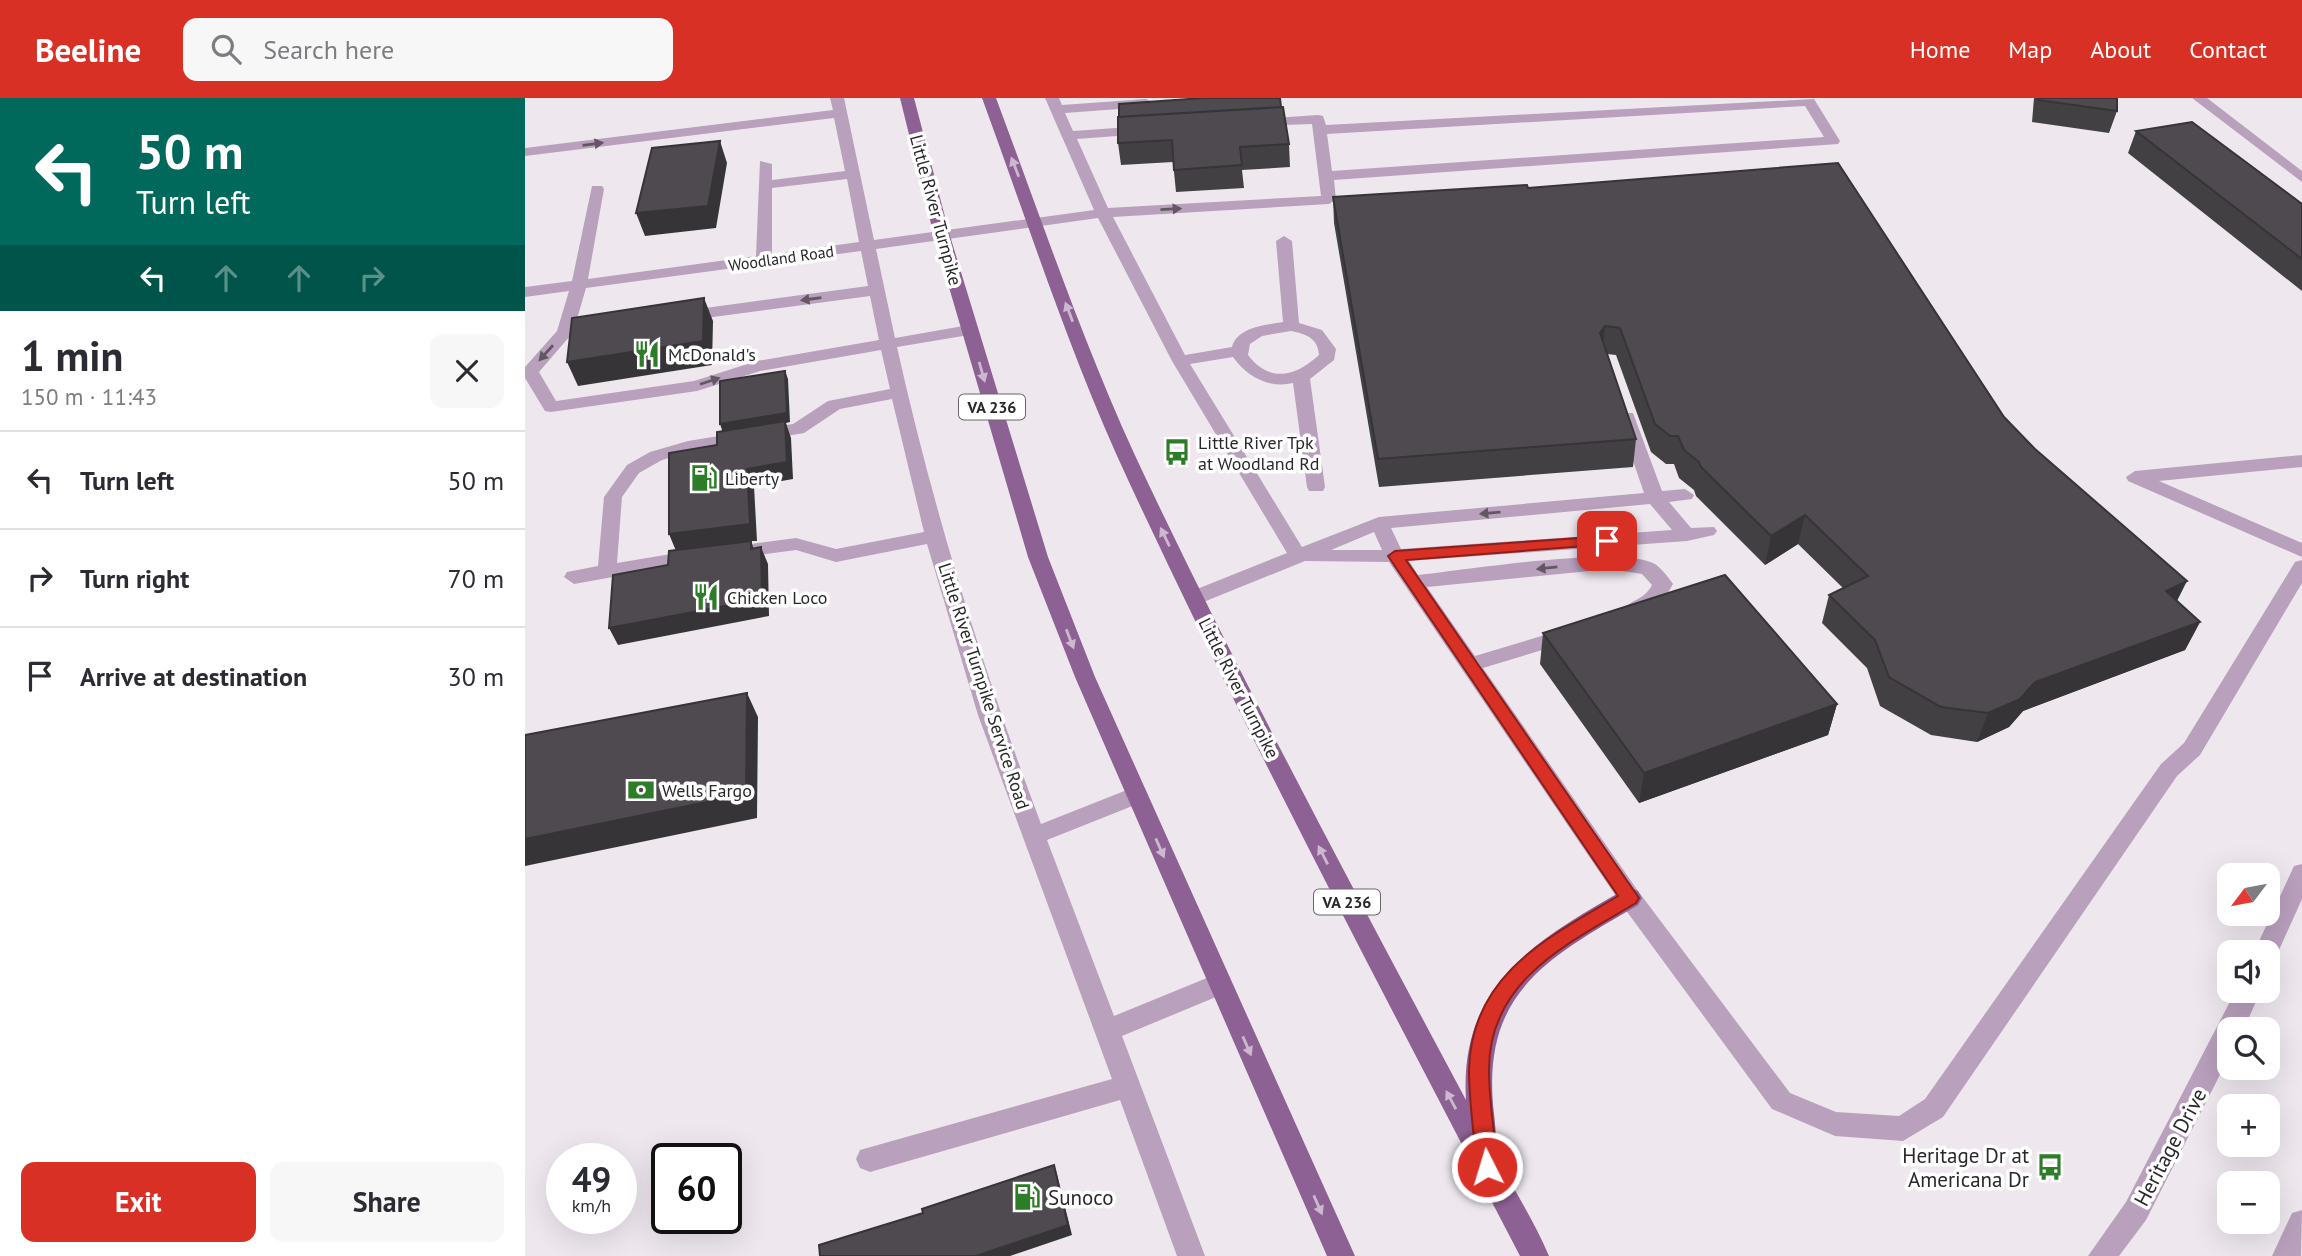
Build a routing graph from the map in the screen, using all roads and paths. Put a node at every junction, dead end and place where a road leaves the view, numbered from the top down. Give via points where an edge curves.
1 (907, 98) edge
2 (989, 98) edge
3 (2199, 98) edge
4 (1165, 102) edge
5 (1055, 103) edge
6 (839, 105) edge
7 (1235, 124) edge
8 (1166, 129) edge
9 (1319, 130) junction
10 (1069, 135) junction
11 (525, 152) edge
12 (765, 164) dead end
13 (853, 174) junction
14 (1326, 176) junction
15 (2302, 178) edge
16 (765, 185) junction
17 (597, 189) dead end
18 (1103, 214) junction
19 (1036, 223) junction
20 (942, 236) junction
21 (1284, 241) dead end
22 (869, 246) junction
23 (764, 260) junction
24 (579, 285) junction
25 (879, 290) junction
26 (525, 292) edge
27 (659, 319) edge
28 (619, 325) edge
29 (1291, 326) junction
30 (969, 330) junction
31 (565, 332) junction
32 (890, 344) junction
33 (1239, 351) junction
34 (1179, 361) junction
35 (1301, 376) junction
36 (900, 392) junction
37 (1621, 398) edge
38 (2302, 461) edge
39 (1315, 487) dead end
40 (1685, 495) dead end
41 (1655, 498) junction
42 (1379, 523) junction
43 (1707, 531) dead end
44 (1687, 535) junction
45 (935, 536) junction
46 (2302, 551) edge
47 (1298, 556) junction
48 (1395, 556) junction
49 (2302, 567) edge
50 (607, 570) junction
51 (574, 577) dead end
52 (1413, 582) junction
53 (1194, 598) junction
54 (1611, 620) edge
55 (1588, 628) edge
56 (1469, 665) junction
57 (1137, 795) junction
58 (1034, 836) junction
59 (2302, 873) edge
60 (1630, 898) junction
61 (2271, 940) edge
62 (1219, 984) junction
63 (1107, 1030) junction
64 (2217, 1056) edge
65 (1128, 1086) junction
66 (870, 1158) dead end
67 (1487, 1167) junction
68 (2302, 1223) edge
69 (1191, 1256) edge
70 (1341, 1256) edge
71 (1535, 1256) edge
72 (2102, 1256) edge
73 (2286, 1256) edge

1 - 20 main road, Little River Turnpike / VA 236
19 -> 2 main road, Little River Turnpike / VA 236
3 - 15 street
4 - 5 street
5 - 10 street
11 -> 6 street
6 - 13 street, Little River Turnpike Service Road
7 - 9 street via 1318,119
8 - 10 street
9 - 14 street
9 - 14 street via 1809,102 1833,141
10 - 18 street
12 - 16 street
13 - 16 street
13 - 22 street, Little River Turnpike Service Road
18 -> 14 street, Woodland Road via 1329,200
16 - 23 street
17 - 24 street
18 - 19 street, Woodland Road
18 - 34 street
19 - 20 street, Woodland Road
53 -> 19 main road, Little River Turnpike / VA 236 via 1093,376
20 - 22 street, Woodland Road
20 - 30 main road, Little River Turnpike / VA 236
21 - 29 street
22 - 23 street, Woodland Road
22 - 25 street, Little River Turnpike Service Road
23 - 24 street, Woodland Road
24 - 26 street, Woodland Road
24 - 31 street
25 -> 27 street
25 - 32 street, Little River Turnpike Service Road
28 - 31 street
29 - 33 street via 1262,330
29 - 35 street via 1317,333 1329,348 1323,364
30 - 32 street
30 -> 57 main road, Little River Turnpike / VA 236 via 1038,557
31 -> 32 street via 530,372 551,407 698,386 757,366
32 - 36 street, Little River Turnpike Service Road
33 - 34 street
33 - 35 street via 1246,368 1257,374
34 - 47 street
35 - 39 street
36 - 45 street, Little River Turnpike Service Road
36 - 50 street via 834,405 798,429 688,447 656,456 633,469 613,498
37 - 41 street
38 - 46 street via 2135,477
40 - 41 street
41 -> 42 street
41 - 44 street
42 - 47 street
42 - 48 street
43 - 44 street
44 - 48 street
45 - 50 street via 836,555 796,544
45 - 58 street, Little River Turnpike Service Road via 989,715
47 - 48 street
47 - 53 street
48 - 52 street
49 - 60 street via 2192,749 2169,770 1934,1108 1903,1129 1835,1124 1781,1101
50 - 51 street
54 -> 52 street via 1652,603 1664,584 1648,569 1610,562
52 - 56 street
67 -> 53 main road, Little River Turnpike / VA 236
55 - 56 street
56 - 60 street
57 - 58 street
57 -> 62 main road, Little River Turnpike / VA 236
58 - 63 street, Little River Turnpike Service Road
59 - 61 street
60 - 67 main road via 1557,941 1513,977 1487,1021 1479,1069
62 - 63 street
62 -> 70 main road, Little River Turnpike / VA 236
63 - 65 street, Little River Turnpike Service Road
64 - 72 street, Heritage Drive via 2136,1211
65 - 66 street
65 - 69 street, Little River Turnpike Service Road
67 - 71 main road, Little River Turnpike / VA 236
68 - 73 street

